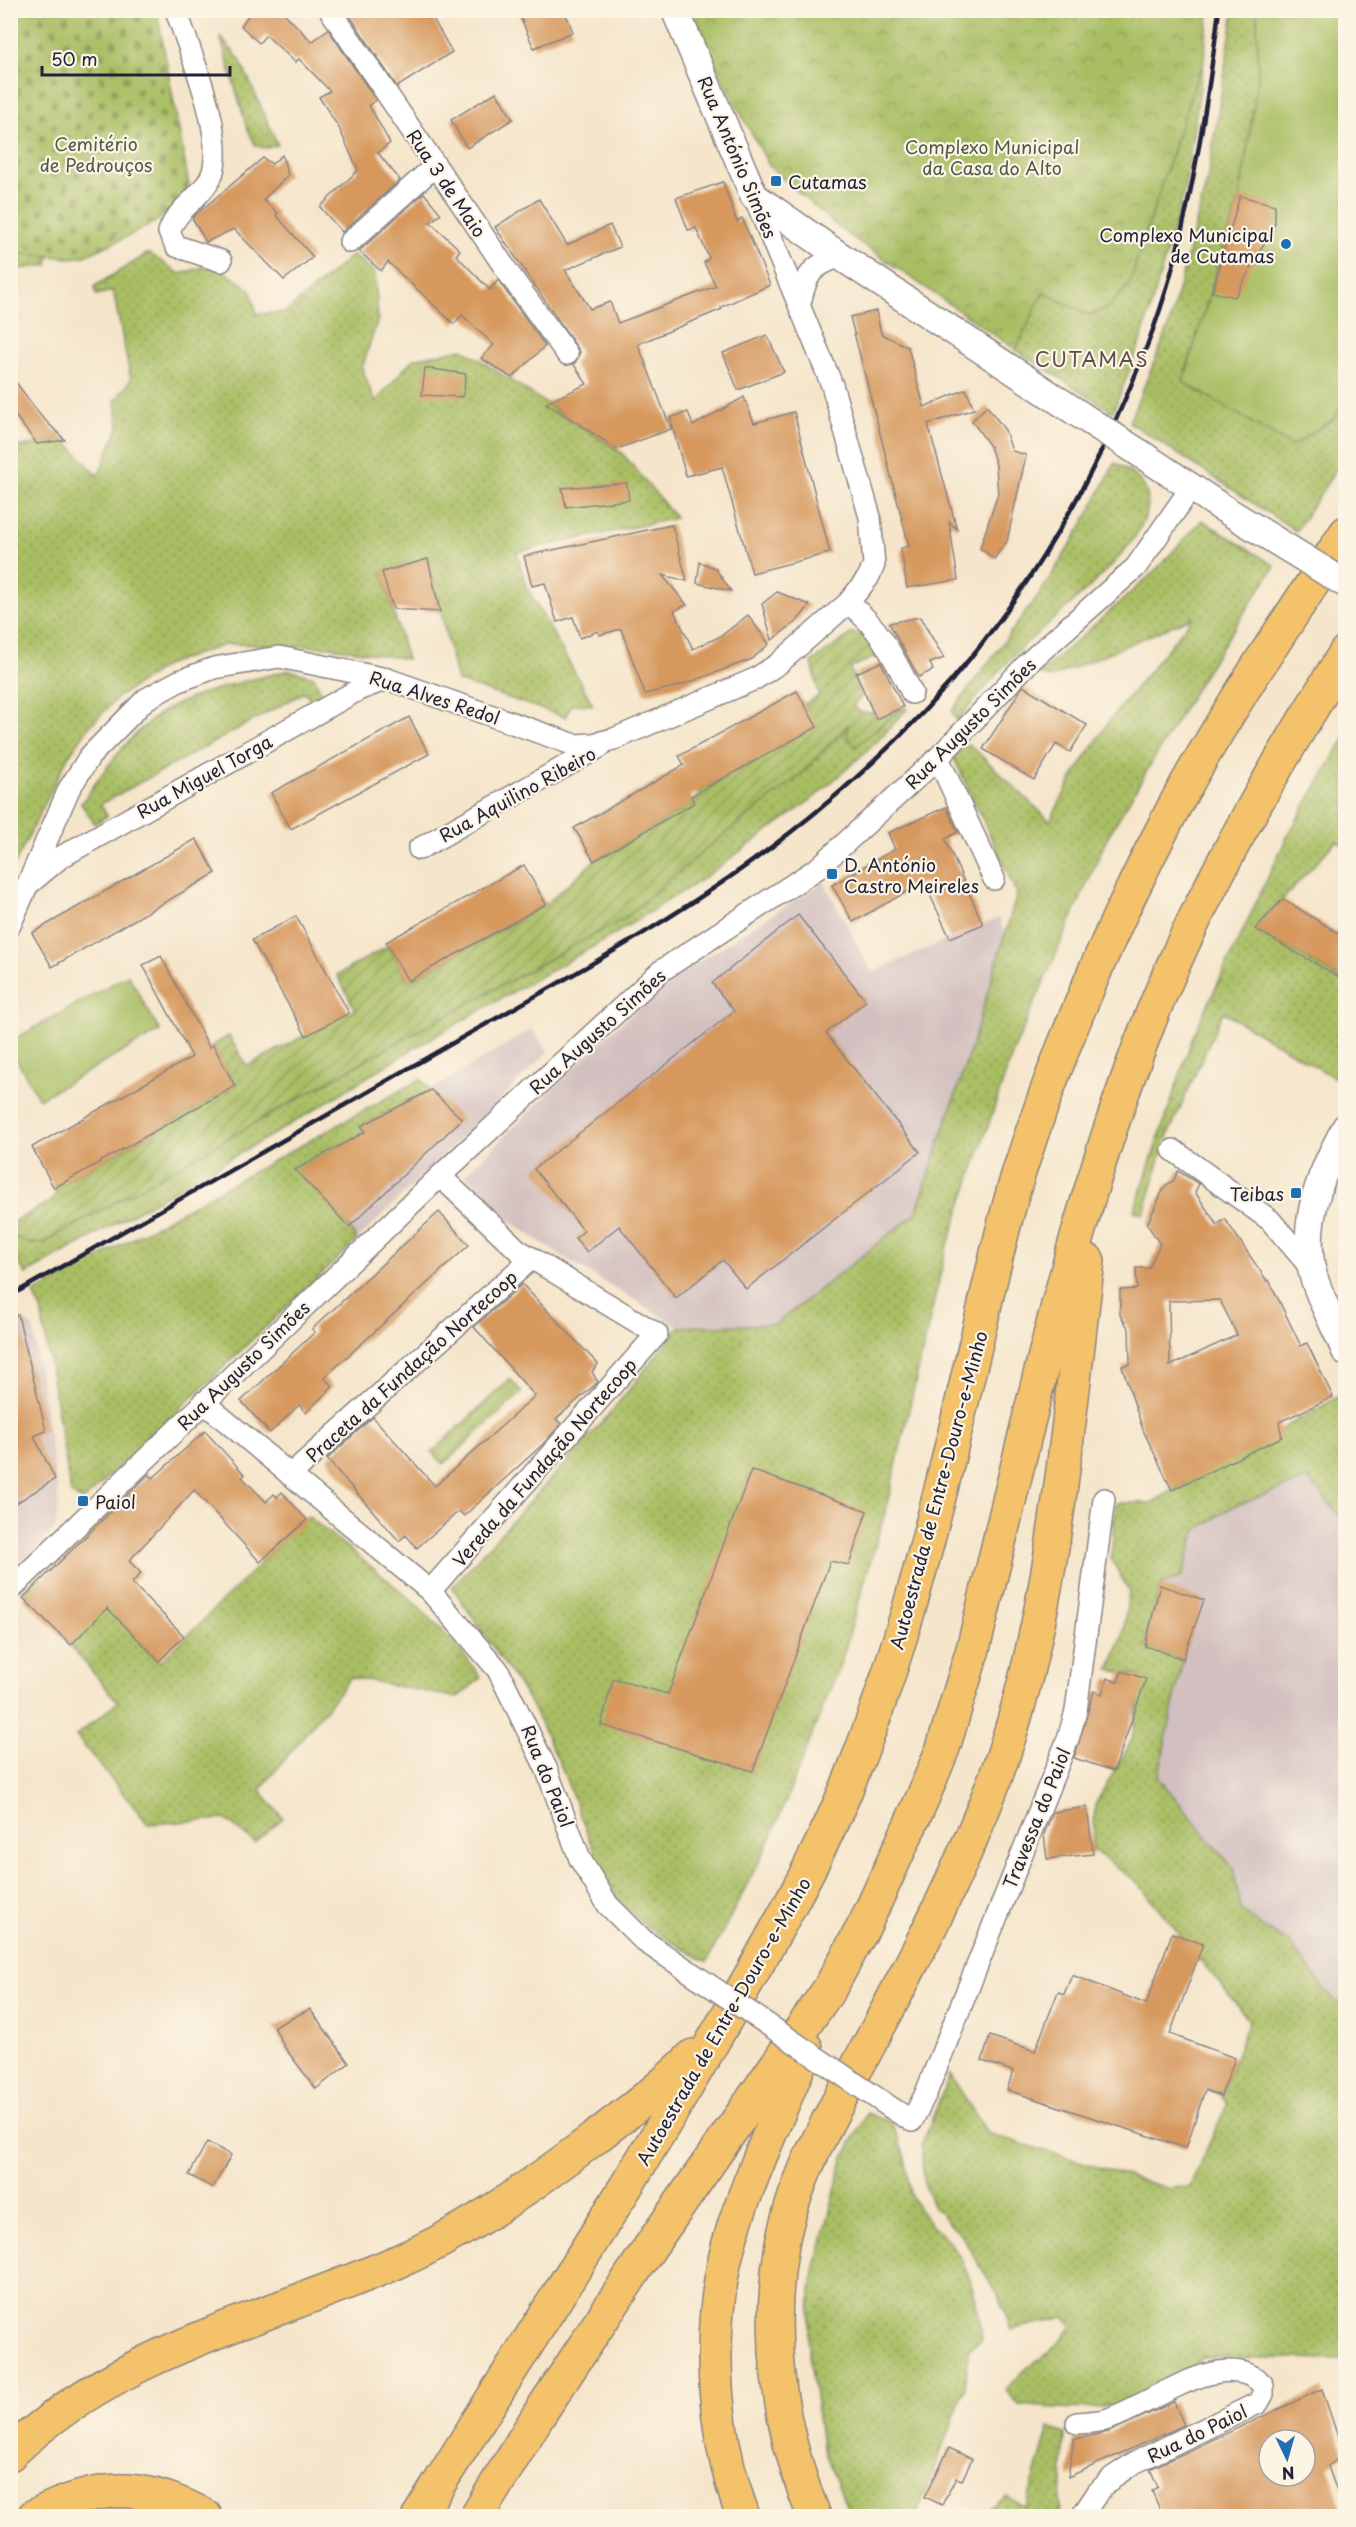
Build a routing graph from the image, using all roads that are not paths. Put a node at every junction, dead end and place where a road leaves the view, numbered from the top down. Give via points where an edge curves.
1 (176, 10) edge
2 (330, 10) edge
3 (675, 10) edge
4 (435, 166) junction
5 (754, 196) junction
6 (350, 242) dead end
7 (840, 256) junction
8 (221, 261) dead end
9 (800, 303) junction
10 (567, 354) dead end
11 (1191, 488) junction
12 (1346, 533) edge
13 (1346, 584) edge
14 (848, 603) junction
15 (1346, 652) edge
16 (387, 679) junction
17 (912, 693) dead end
18 (614, 739) junction
19 (938, 758) junction
20 (419, 849) dead end
21 (994, 879) dead end
22 (27, 885) junction
23 (10, 925) edge
24 (1346, 1127) edge
25 (1173, 1150) dead end
26 (1100, 1161) junction
27 (440, 1176) junction
28 (532, 1258) junction
29 (1311, 1268) junction
30 (1346, 1352) edge
31 (203, 1402) junction
32 (290, 1475) junction
33 (1104, 1499) dead end
34 (10, 1590) edge
35 (430, 1591) junction
36 (830, 1988) junction
37 (720, 2029) junction
38 (912, 2121) joint
39 (1077, 2423) dead end
40 (10, 2454) edge
41 (34, 2517) edge
42 (205, 2517) edge
43 (419, 2517) edge
44 (477, 2517) edge
45 (743, 2517) edge
46 (814, 2517) edge
47 (1082, 2517) edge

1 - 8 street via 210,116 216,157 211,177 172,222 169,232 176,246
2 - 4 street, Rua 3 de Maio
3 - 5 street, Rua António Simões
4 - 6 street
4 - 10 street, Rua 3 de Maio
5 - 7 street
5 - 9 street, Rua António Simões
7 - 9 street via 813,269
7 - 11 street, bridge
9 - 14 street, Rua António Simões via 832,385 870,517 874,566
11 - 13 street, bridge
11 - 19 street, Rua Augusto Simões via 1136,567 1029,662
12 - 37 highway, Autoestrada de Entre-Douro-e-Minho via 1242,691 1177,802 1077,1011 1017,1178 938,1506 886,1686 852,1775 803,1881
14 - 17 street via 867,617 881,635
14 - 18 street, Rua Alves Redol via 756,679
15 - 26 highway via 1249,813 1206,895 1152,1016
16 - 18 street, Rua Alves Redol via 575,745
16 - 22 street, Rua Miguel Torga via 358,690 61,857
16 - 22 street, Rua Alves Redol via 279,657 214,668 146,699 90,756 69,789
18 - 20 street, Rua Aquilino Ribeiro
19 - 21 street
19 - 27 street, Rua Augusto Simões via 818,868 661,970
22 - 23 street, Rua Alves Redol
24 - 29 street via 1330,1155 1311,1211
25 - 29 street via 1270,1220
26 - 36 highway via 1064,1282 976,1637 943,1749 897,1858
26 - 46 highway via 1050,1566 1018,1706 962,1860 920,1950 819,2140 797,2191 783,2241 775,2294 780,2402
27 - 28 street via 518,1250
27 - 31 street, Rua Augusto Simões
28 - 32 street, Praceta da Fundação Nortecoop
28 - 35 street, Vereda da Fundação Nortecoop via 657,1334
29 - 30 street
31 - 32 street, Rua do Paiol
31 - 34 street, Rua Augusto Simões
32 - 35 street, Rua do Paiol
33 - 38 street, Travessa do Paiol via 1076,1711 1068,1739
35 - 38 street, Rua do Paiol, bridge via 498,1670 546,1768 580,1859 608,1905 644,1941
36 - 44 highway via 654,2242 538,2416
36 - 45 highway via 734,2226 722,2276 716,2354 719,2416
37 - 40 highway via 636,2106 489,2213 399,2261 162,2355 115,2378 73,2401
37 - 43 highway, Autoestrada de Entre-Douro-e-Minho via 642,2164
39 - 47 street, Rua do Paiol via 1105,2420 1217,2370 1241,2372 1256,2377 1263,2385 1258,2403 1113,2477
41 - 42 highway via 85,2494 108,2491 163,2498

